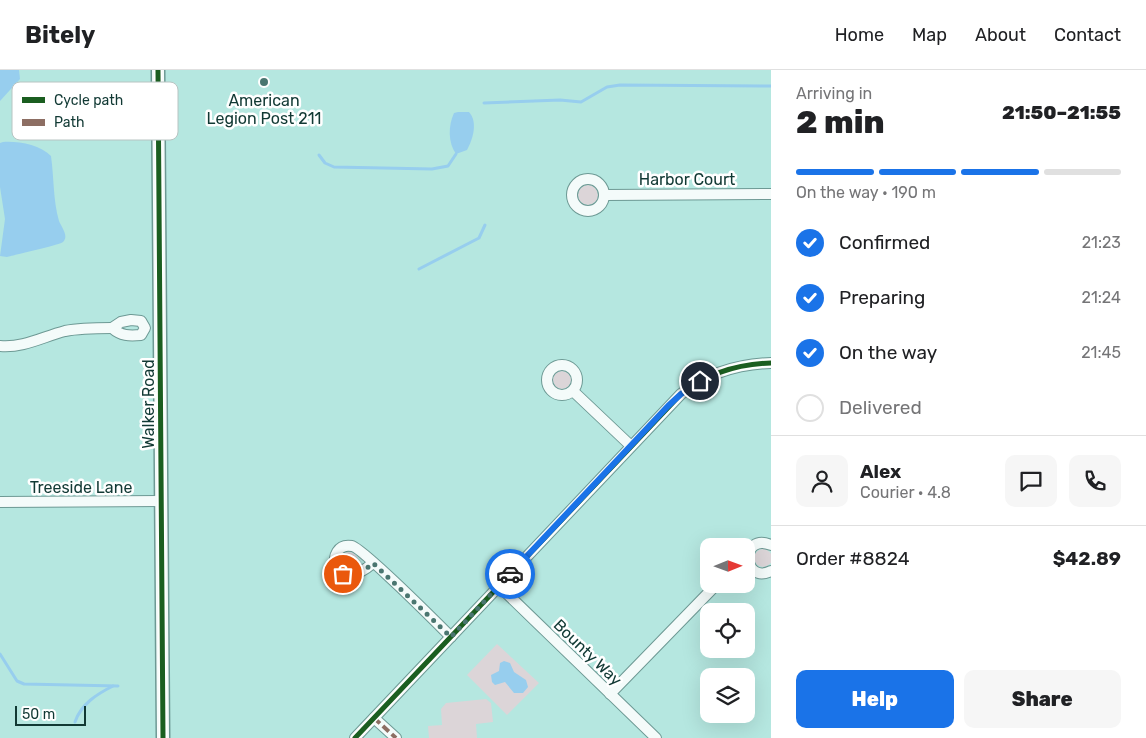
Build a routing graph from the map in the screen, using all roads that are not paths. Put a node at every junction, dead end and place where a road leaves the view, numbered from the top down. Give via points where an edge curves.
1 (159, 140) edge
2 (771, 194) edge
3 (604, 195) dead end
4 (112, 328) junction
5 (145, 328) junction
6 (160, 328) junction
7 (0, 346) edge
8 (771, 363) edge
9 (573, 391) dead end
10 (631, 446) junction
11 (161, 501) junction
12 (0, 502) edge
13 (771, 545) edge
14 (755, 546) edge
15 (373, 563) dead end
16 (755, 570) edge
17 (771, 571) edge
18 (499, 586) junction
19 (708, 593) edge
20 (451, 637) junction
21 (610, 694) junction
22 (374, 718) junction
23 (163, 738) edge
24 (355, 738) edge
25 (396, 738) edge
26 (656, 738) edge

1 - 6 street, Walker Road
2 - 3 street, Harbor Court
4 - 5 street via 131,320 140,321
4 - 5 street via 126,336 141,335
4 - 7 street via 71,330 23,345
5 - 6 street
6 - 11 street, Walker Road
8 - 10 street via 732,368 690,387
9 - 10 street
10 - 18 street
11 - 12 street, Treeside Lane
11 - 23 street, Walker Road
13 - 14 street
15 - 20 street
16 - 17 street via 759,573
18 - 20 street
18 - 21 street, Bounty Way
19 - 21 street
20 - 22 street
21 - 26 street, Bounty Way
22 - 24 street
22 - 25 street

